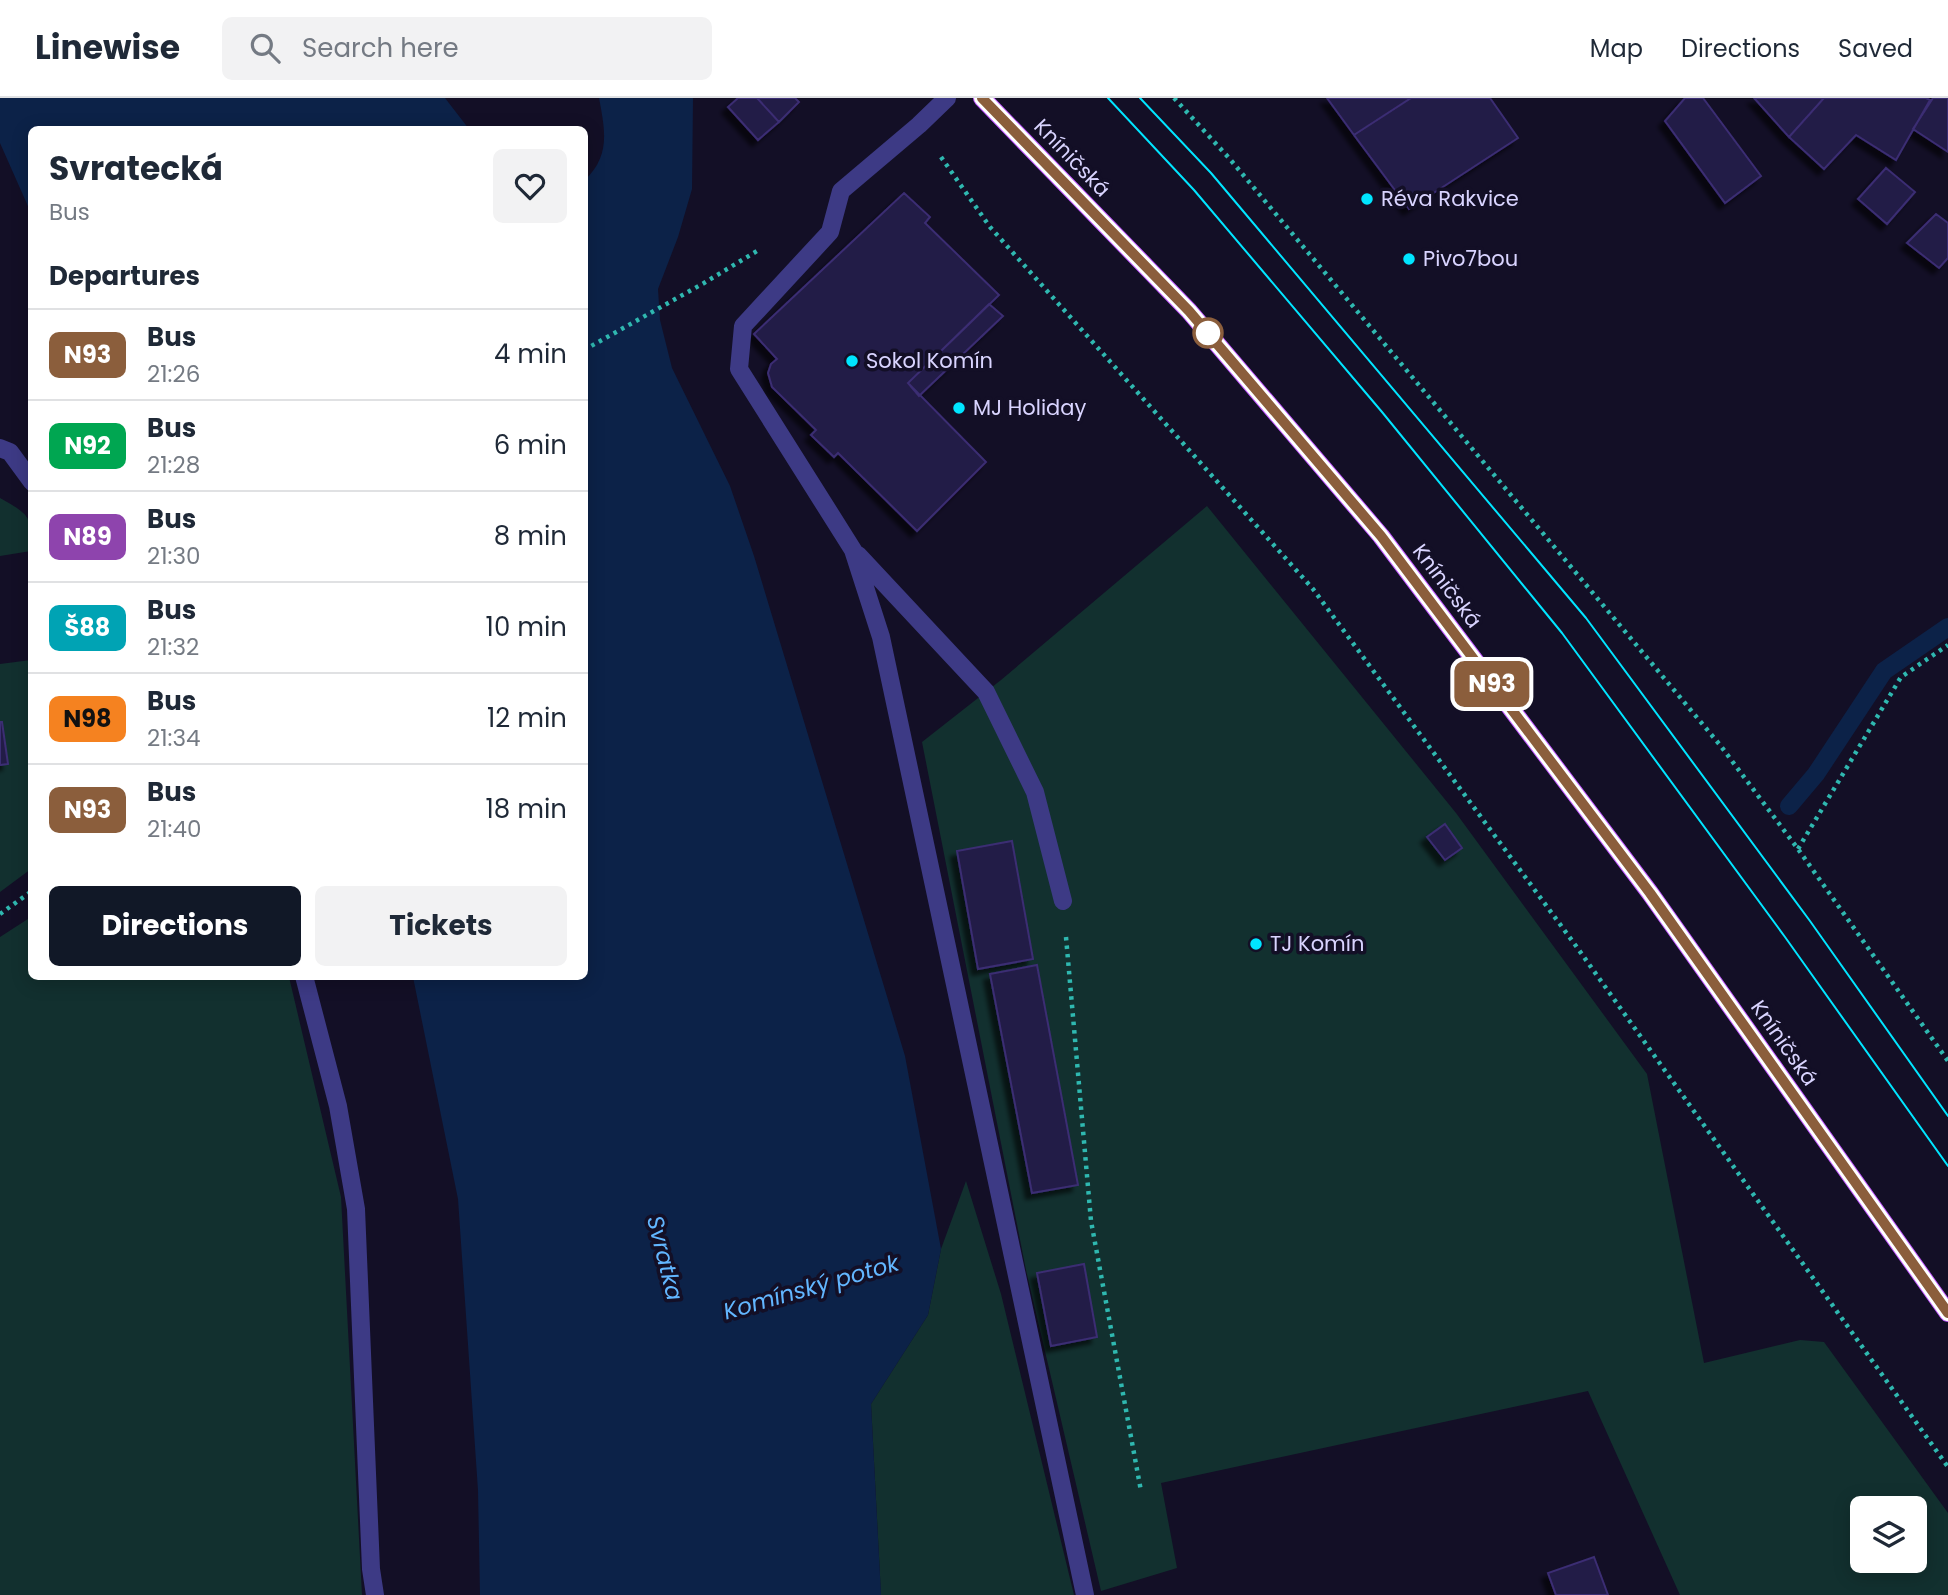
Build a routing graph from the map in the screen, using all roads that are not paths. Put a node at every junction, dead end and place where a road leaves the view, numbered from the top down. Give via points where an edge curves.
1 (947, 98) edge
2 (982, 98) edge
3 (0, 448) edge
4 (28, 477) edge
5 (853, 550) junction
6 (1063, 901) road end
7 (305, 980) edge
8 (1948, 1313) edge
9 (375, 1595) edge
10 (1085, 1595) edge

1 - 5 lane via 841,191 830,232 743,326 739,369
2 - 8 main road, Kníničská via 1189,311 1381,536 1650,893
3 - 4 lane via 10,453
5 - 6 lane via 986,692 1035,792
5 - 10 lane via 881,637
7 - 9 lane via 338,1106 356,1209

